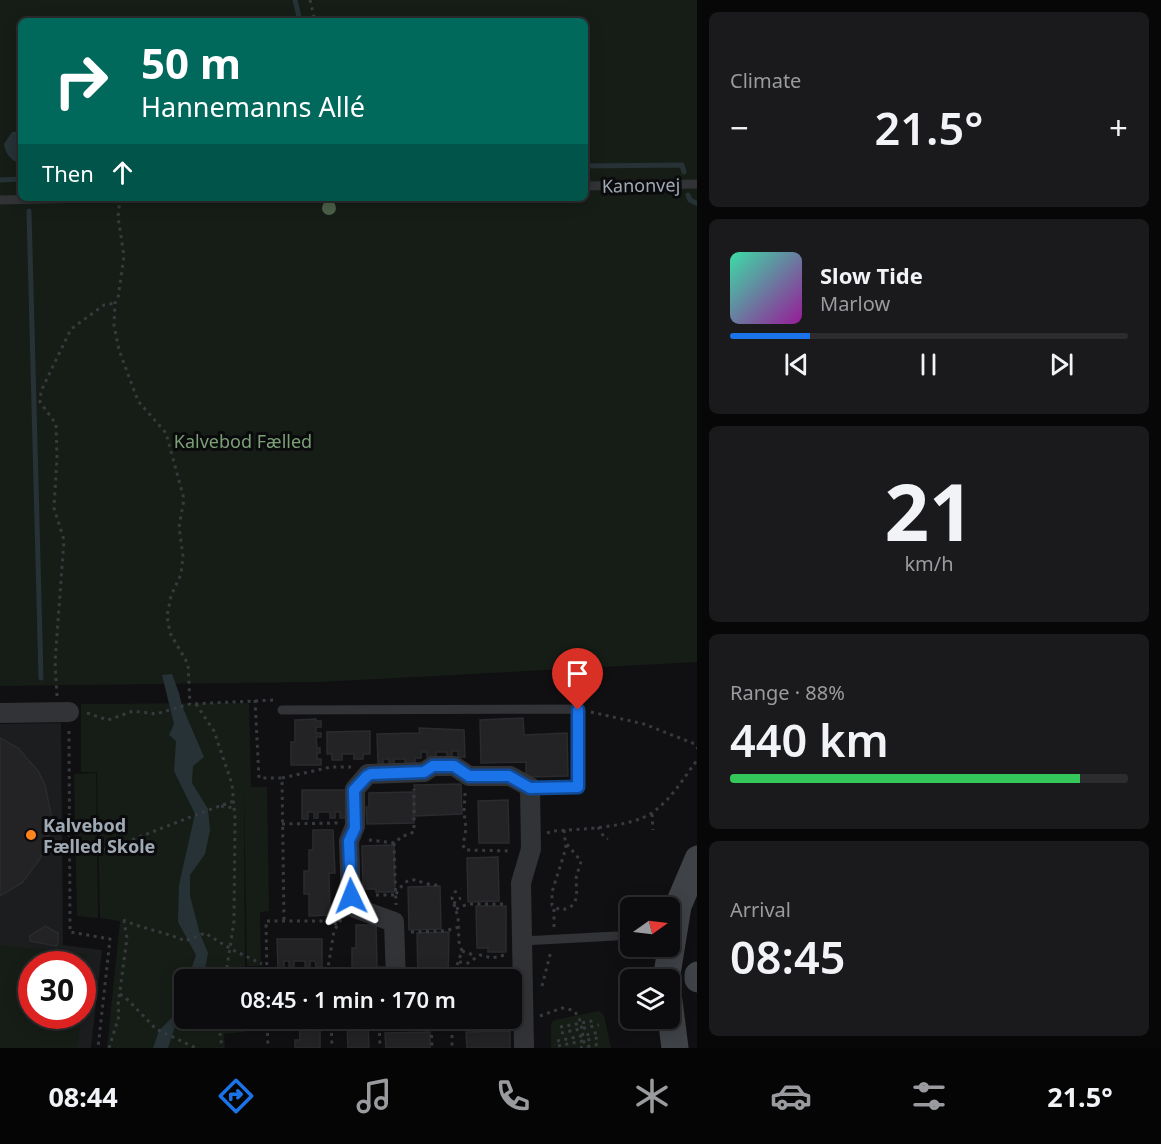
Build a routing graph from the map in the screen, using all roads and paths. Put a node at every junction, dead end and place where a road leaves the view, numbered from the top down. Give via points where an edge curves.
1 (310, 0) edge
2 (314, 18) edge
3 (697, 184) edge
4 (588, 186) edge
5 (0, 200) edge
6 (18, 200) edge
7 (120, 201) edge
8 (115, 303) junction
9 (255, 700) junction
10 (190, 704) junction
11 (196, 704) junction
12 (282, 705) joint
13 (578, 710) junction
14 (63, 712) junction
15 (0, 714) edge
16 (697, 748) edge
17 (697, 760) edge
18 (414, 772) junction
19 (368, 774) junction
20 (466, 774) junction
21 (282, 778) junction
22 (530, 788) junction
23 (234, 801) junction
24 (216, 807) junction
25 (234, 808) junction
26 (652, 813) junction
27 (282, 824) junction
28 (598, 828) junction
29 (564, 830) junction
30 (653, 830) dead end
31 (352, 831) junction
32 (608, 839) dead end
33 (394, 843) junction
34 (566, 843) junction
35 (531, 844) junction
36 (104, 850) dead end
37 (574, 852) junction
38 (563, 855) junction
39 (697, 861) edge
40 (438, 885) dead end
41 (461, 889) dead end
42 (461, 898) dead end
43 (521, 903) junction
44 (454, 904) junction
45 (352, 906) junction
46 (554, 908) junction
47 (456, 909) junction
48 (284, 921) junction
49 (338, 925) junction
50 (459, 927) junction
51 (395, 932) junction
52 (616, 936) dead end
53 (553, 939) junction
54 (522, 948) junction
55 (231, 949) junction
56 (462, 951) junction
57 (476, 956) junction
58 (459, 962) junction
59 (262, 964) dead end
60 (227, 969) edge
61 (266, 969) edge
62 (328, 969) edge
63 (396, 969) edge
64 (458, 969) edge
65 (668, 969) edge
66 (120, 994) junction
67 (541, 996) dead end
68 (528, 1016) edge
69 (597, 1020) dead end
70 (582, 1023) junction
71 (598, 1025) dead end
72 (560, 1027) dead end
73 (219, 1029) edge
74 (267, 1029) edge
75 (332, 1029) edge
76 (379, 1029) edge
77 (431, 1029) edge
78 (583, 1029) junction
79 (673, 1029) edge
80 (600, 1032) dead end
81 (561, 1033) dead end
82 (582, 1035) junction
83 (602, 1037) dead end
84 (557, 1041) dead end
85 (583, 1041) junction
86 (600, 1044) dead end
87 (558, 1046) dead end
88 (586, 1047) edge
89 (98, 1048) edge
90 (109, 1048) edge
91 (196, 1048) edge
92 (222, 1048) edge
93 (268, 1048) edge
94 (333, 1048) edge
95 (380, 1048) edge
96 (432, 1048) edge
97 (524, 1048) edge
98 (580, 1048) edge
99 (675, 1048) edge

1 - 2 path
3 - 4 lane, Kanonvej
5 - 6 lane
7 - 8 path via 124,256
8 - 10 path via 119,350 138,401 166,433 184,499 179,527 181,574 167,616 170,633 188,664
8 - 14 path via 104,304 71,329 41,391 40,402 56,424 54,508 64,540 55,662
9 - 11 path
9 - 12 path
9 - 21 path via 259,778
10 - 11 path
10 - 14 path via 156,714 133,711 108,720
11 - 23 path via 222,749
12 - 13 lane
13 - 16 path via 644,724
13 - 22 lane via 578,787
14 - 15 street
14 - 89 path via 70,932 110,939
17 - 26 path
18 - 19 street
18 - 20 street via 424,772 433,766 454,766
18 - 33 path via 415,830
19 - 21 path via 358,767 331,767
19 - 31 street via 354,790
20 - 22 street via 509,776
20 - 35 path via 465,850 512,851
21 - 27 path
22 - 35 street
23 - 24 path
23 - 25 path
24 - 25 path
24 - 36 path
25 - 55 path
26 - 28 path
26 - 30 path
27 - 31 path
27 - 48 path
28 - 29 path
28 - 32 path
29 - 34 path
29 - 35 path via 553,831
31 - 33 path via 383,843
31 - 45 street
33 - 40 path via 395,895 408,880
34 - 37 path
34 - 38 path
35 - 43 street via 531,856 521,878
37 - 38 path
37 - 46 path via 581,861 576,878 577,899 564,910
38 - 46 path via 552,892
39 - 65 street via 678,906
41 - 44 path via 453,894
42 - 44 path
43 - 47 path via 468,904
43 - 54 street
44 - 47 path
45 - 49 path
45 - 51 street via 392,920
46 - 53 path
47 - 50 path
48 - 49 path via 330,921
48 - 61 path via 266,921
49 - 62 path
50 - 51 path via 441,932
50 - 56 path
51 - 63 street
52 - 53 lane
53 - 54 lane
53 - 67 path
54 - 57 path via 494,958
54 - 68 street
55 - 59 path
55 - 60 path
55 - 66 path via 205,933 185,941 123,920 126,938
56 - 57 path
56 - 58 path
57 - 58 path via 468,963
58 - 64 path
66 - 90 path via 118,1022
66 - 91 path via 159,1031
68 - 70 path via 568,1008
68 - 97 street
69 - 70 path
70 - 72 path
70 - 78 path
71 - 78 path
73 - 92 path
74 - 93 path
75 - 94 path
76 - 95 path
77 - 96 path
78 - 81 path
78 - 82 path
79 - 99 street
80 - 82 path
82 - 84 path
82 - 85 path
83 - 85 path
85 - 87 path
85 - 88 path
86 - 88 path
88 - 98 path

